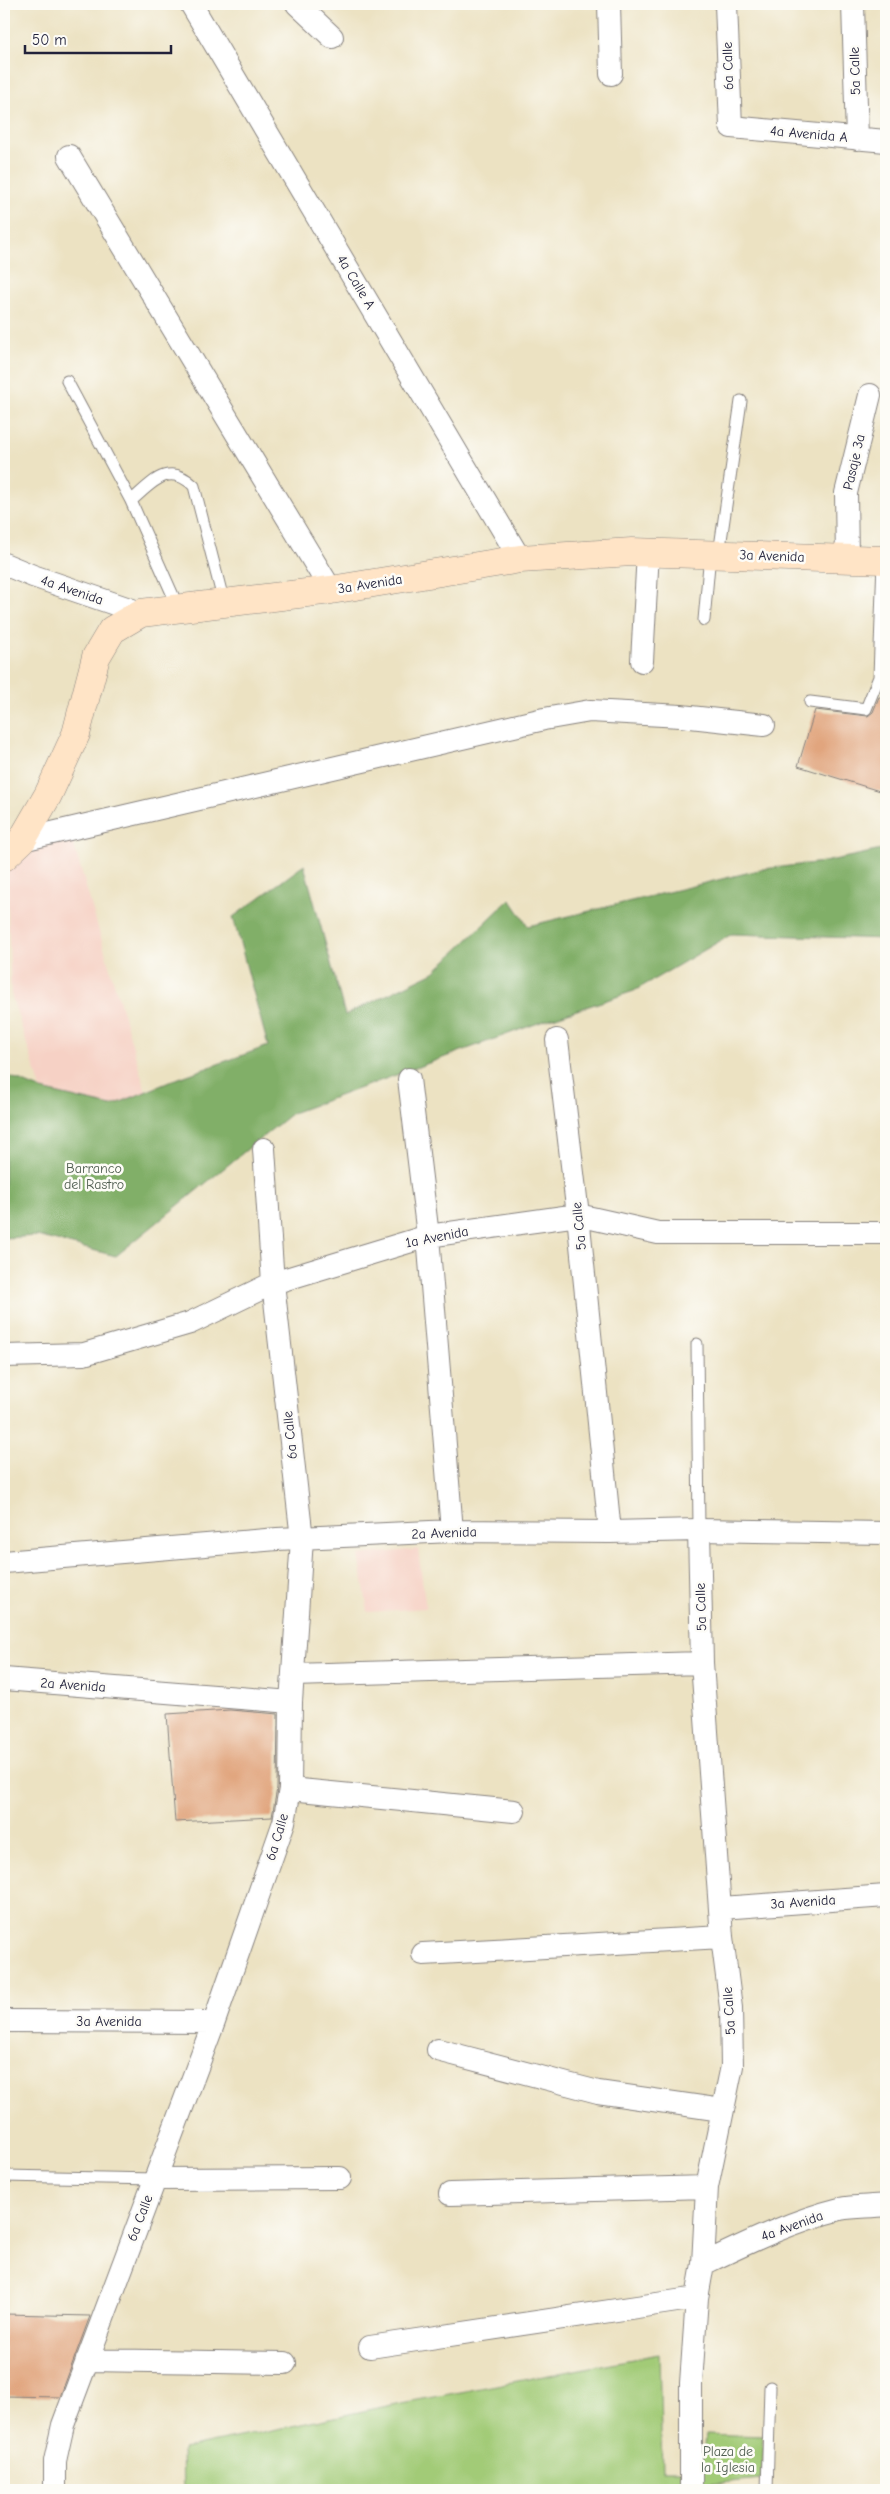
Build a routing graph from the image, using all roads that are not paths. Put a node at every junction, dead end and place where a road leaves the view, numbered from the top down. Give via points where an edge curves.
1 (191, 4) edge
2 (297, 4) edge
3 (609, 4) edge
4 (726, 4) edge
5 (853, 4) edge
6 (332, 37) dead end
7 (611, 74) dead end
8 (731, 127) joint
9 (857, 139) junction
10 (886, 141) edge
11 (69, 156) dead end
12 (66, 381) dead end
13 (870, 396) dead end
14 (741, 402) dead end
15 (131, 501) junction
16 (648, 552) junction
17 (715, 554) junction
18 (847, 559) junction
19 (520, 560) junction
20 (885, 560) edge
21 (4, 564) edge
22 (332, 590) junction
23 (224, 604) junction
24 (178, 609) junction
25 (141, 613) junction
26 (704, 620) dead end
27 (642, 662) dead end
28 (810, 702) dead end
29 (764, 725) dead end
30 (13, 849) edge
31 (557, 1040) dead end
32 (409, 1079) dead end
33 (264, 1149) dead end
34 (578, 1215) junction
35 (886, 1233) edge
36 (428, 1236) junction
37 (273, 1283) junction
38 (697, 1344) dead end
39 (4, 1356) edge
40 (699, 1530) junction
41 (452, 1531) junction
42 (610, 1532) junction
43 (886, 1533) edge
44 (302, 1539) junction
45 (4, 1562) edge
46 (702, 1663) junction
47 (293, 1675) junction
48 (4, 1679) edge
49 (291, 1702) junction
50 (290, 1789) junction
51 (514, 1811) dead end
52 (886, 1896) edge
53 (720, 1908) junction
54 (722, 1937) junction
55 (423, 1954) dead end
56 (4, 2021) edge
57 (214, 2022) junction
58 (438, 2050) dead end
59 (722, 2110) junction
60 (4, 2176) edge
61 (340, 2178) dead end
62 (155, 2179) junction
63 (707, 2187) junction
64 (450, 2194) dead end
65 (886, 2205) edge
66 (703, 2264) junction
67 (697, 2298) junction
68 (370, 2347) dead end
69 (87, 2360) junction
70 (285, 2363) dead end
71 (770, 2387) dead end
72 (55, 2490) edge
73 (691, 2490) edge
74 (767, 2490) edge

1 - 19 street, 4a Calle A
2 - 6 street
3 - 7 street
4 - 8 street, 6a Calle
5 - 9 street, 5a Calle
8 - 9 street, 4a Avenida A
9 - 10 street, 4a Avenida A
11 - 22 street
12 - 15 lane
13 - 18 street, Pasaje 3a via 846,493
14 - 17 lane
15 - 23 lane via 158,478 174,474 185,477 194,486
15 - 24 lane
16 - 17 main road, 3a Avenida
16 - 19 main road, 3a Avenida
16 - 27 street
17 - 18 main road, 3a Avenida
17 - 26 lane
18 - 20 main road, 3a Avenida
19 - 22 main road, 3a Avenida
20 - 28 lane via 879,677 866,709
21 - 25 street, 4a Avenida
22 - 23 main road, 3a Avenida
23 - 24 main road, 3a Avenida
24 - 25 main road, 3a Avenida
25 - 30 main road, 3a Avenida via 112,630 96,657 76,734 48,795
29 - 30 street via 590,711 544,719
31 - 34 street, 5a Calle
32 - 36 street
33 - 37 street, 6a Calle
34 - 35 street, 1a Avenida via 658,1233
34 - 36 street, 1a Avenida
34 - 42 street, 5a Calle
36 - 37 street, 1a Avenida
36 - 41 street
37 - 39 street, 1a Avenida via 190,1323 84,1354
37 - 44 street, 6a Calle
38 - 40 lane
40 - 42 street, 2a Avenida
40 - 43 street, 2a Avenida
40 - 46 street, 5a Calle
41 - 42 street, 2a Avenida
41 - 44 street, 2a Avenida
44 - 45 street, 2a Avenida
44 - 47 street, 6a Calle
46 - 47 street
46 - 53 street, 5a Calle
47 - 49 street, 6a Calle
48 - 49 street, 2a Avenida
49 - 50 street, 6a Calle
50 - 51 street
50 - 57 street, 6a Calle via 284,1822
52 - 53 street, 3a Avenida
53 - 54 street, 5a Calle
54 - 55 street
54 - 59 street, 5a Calle via 732,2066
56 - 57 street, 3a Avenida
57 - 62 street, 6a Calle
58 - 59 street via 598,2092
59 - 63 street, 5a Calle
60 - 62 lane
61 - 62 street
62 - 69 street, 6a Calle
63 - 64 street
63 - 66 street, 5a Calle
65 - 66 street, 4a Avenida via 841,2209 801,2221
66 - 67 street, 5a Calle
67 - 68 street
67 - 73 street, 5a Calle via 691,2383
69 - 70 street
69 - 72 street, 6a Calle via 63,2425 55,2461
71 - 74 lane

